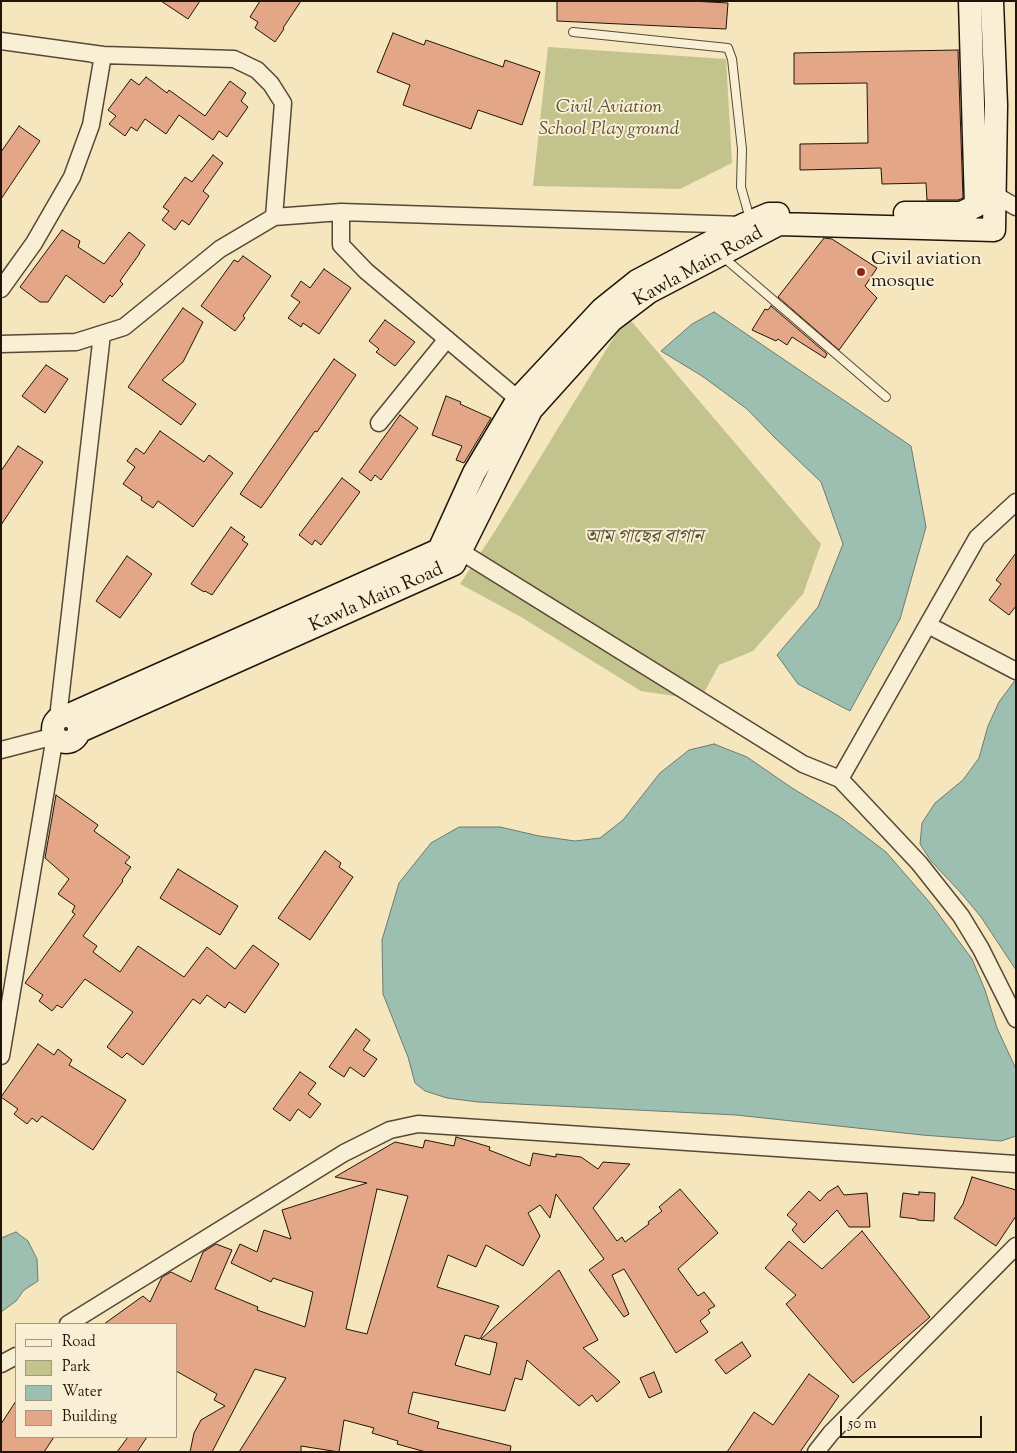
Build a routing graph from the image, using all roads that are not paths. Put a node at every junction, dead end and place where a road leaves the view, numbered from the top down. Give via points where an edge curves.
1 (970, 1) edge
2 (992, 1) edge
3 (573, 32) dead end
4 (1, 41) edge
5 (20, 44) junction
6 (995, 195) junction
7 (1016, 207) edge
8 (341, 212) junction
9 (274, 217) junction
10 (746, 223) junction
11 (721, 255) junction
12 (1, 289) edge
13 (102, 334) junction
14 (447, 340) junction
15 (1, 344) edge
16 (886, 397) dead end
17 (518, 398) junction
18 (379, 423) dead end
19 (1016, 502) edge
20 (460, 551) junction
21 (928, 625) junction
22 (1016, 671) edge
23 (66, 725) junction
24 (1, 750) edge
25 (840, 779) junction
26 (1016, 1020) edge
27 (1, 1056) edge
28 (1016, 1164) edge
29 (1016, 1246) edge
30 (70, 1323) edge
31 (15, 1357) edge
32 (1, 1364) edge
33 (816, 1452) edge

1 - 10 street, Kawla Main Road via 976,206 961,213 769,214
2 - 6 street, Kawla Main Road
3 - 10 lane via 728,48 742,149 741,187
4 - 5 street
5 - 9 street via 103,55 234,59 257,70 283,103
5 - 12 street via 103,55 91,125 72,177 34,244
6 - 7 street
6 - 11 street, Kawla Main Road via 994,230 779,224
8 - 9 street
8 - 10 street
8 - 14 street via 340,245
9 - 13 street via 220,249 124,327
10 - 17 street, Kawla Main Road via 637,281 602,309
11 - 16 lane
11 - 20 street, Kawla Main Road via 649,292 612,320 531,410
13 - 15 street via 76,342
13 - 23 street
14 - 17 street
14 - 18 street
17 - 23 street, Kawla Main Road via 474,473 440,550
19 - 21 street via 978,538
20 - 23 street, Kawla Main Road via 454,564
20 - 25 street via 803,764
21 - 22 street
21 - 25 street
23 - 24 street
23 - 27 street
25 - 26 street via 919,863 961,916
28 - 30 street via 418,1124 390,1130 344,1153
29 - 33 street
31 - 32 street

